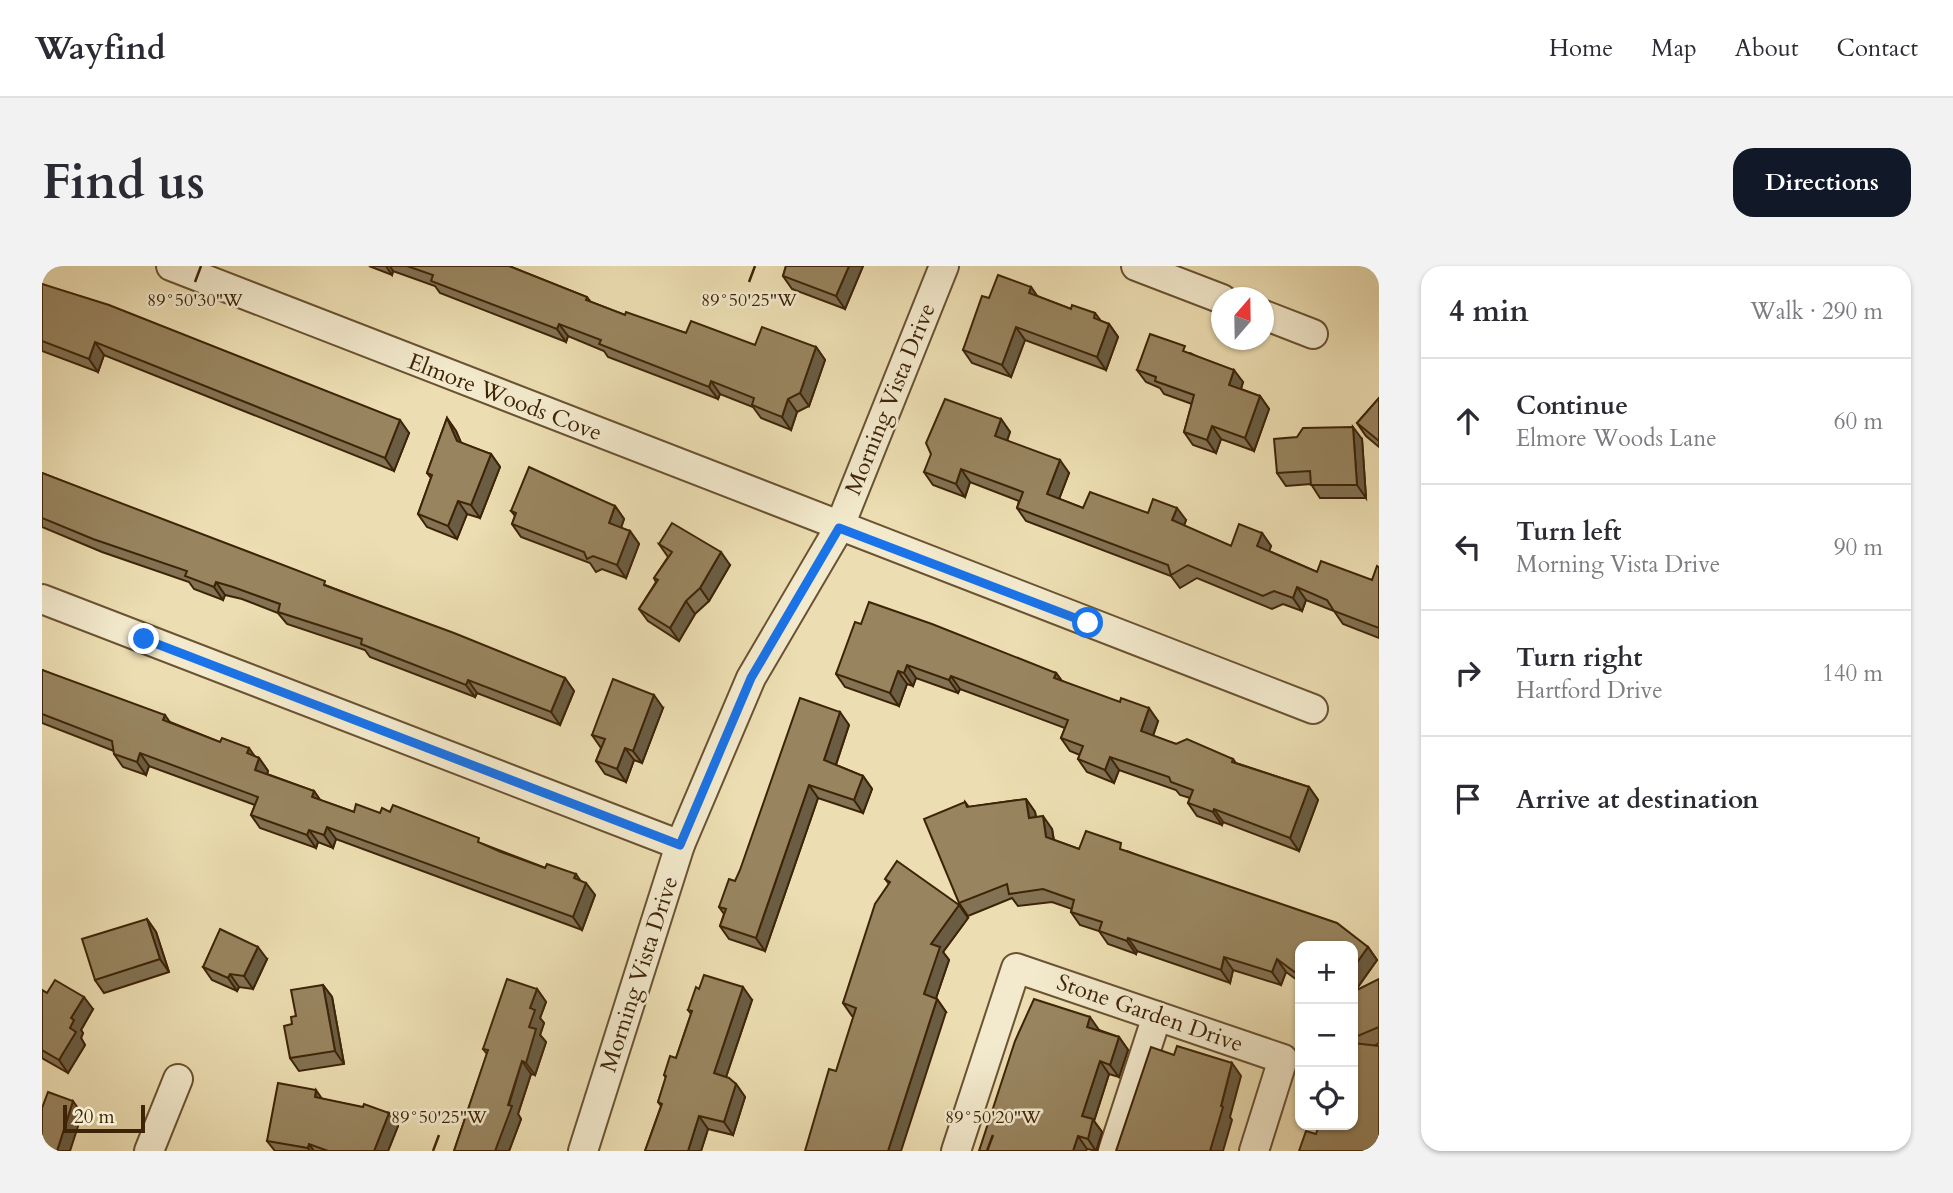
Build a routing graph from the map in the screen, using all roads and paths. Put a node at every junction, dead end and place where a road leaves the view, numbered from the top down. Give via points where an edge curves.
1 (171, 266) edge
2 (944, 266) edge
3 (1136, 266) edge
4 (1211, 295) edge
5 (1274, 319) edge
6 (1312, 334) dead end
7 (839, 528) junction
8 (42, 599) edge
9 (1313, 709) dead end
10 (680, 845) junction
11 (1157, 1016) junction
12 (178, 1079) dead end
13 (149, 1151) edge
14 (583, 1151) edge
15 (956, 1151) edge
16 (1113, 1151) edge
17 (1254, 1151) edge

1 - 7 street, Elmore Woods Cove
2 - 7 street, Morning Vista Drive
3 - 4 street
5 - 6 street
7 - 9 street, Elmore Woods Cove
7 - 10 street, Morning Vista Drive via 751,678
8 - 10 street
10 - 14 street, Morning Vista Drive
11 - 15 street, Stone Garden Drive via 1016,968
11 - 16 street
11 - 17 street, Stone Garden Drive via 1283,1059
12 - 13 street

